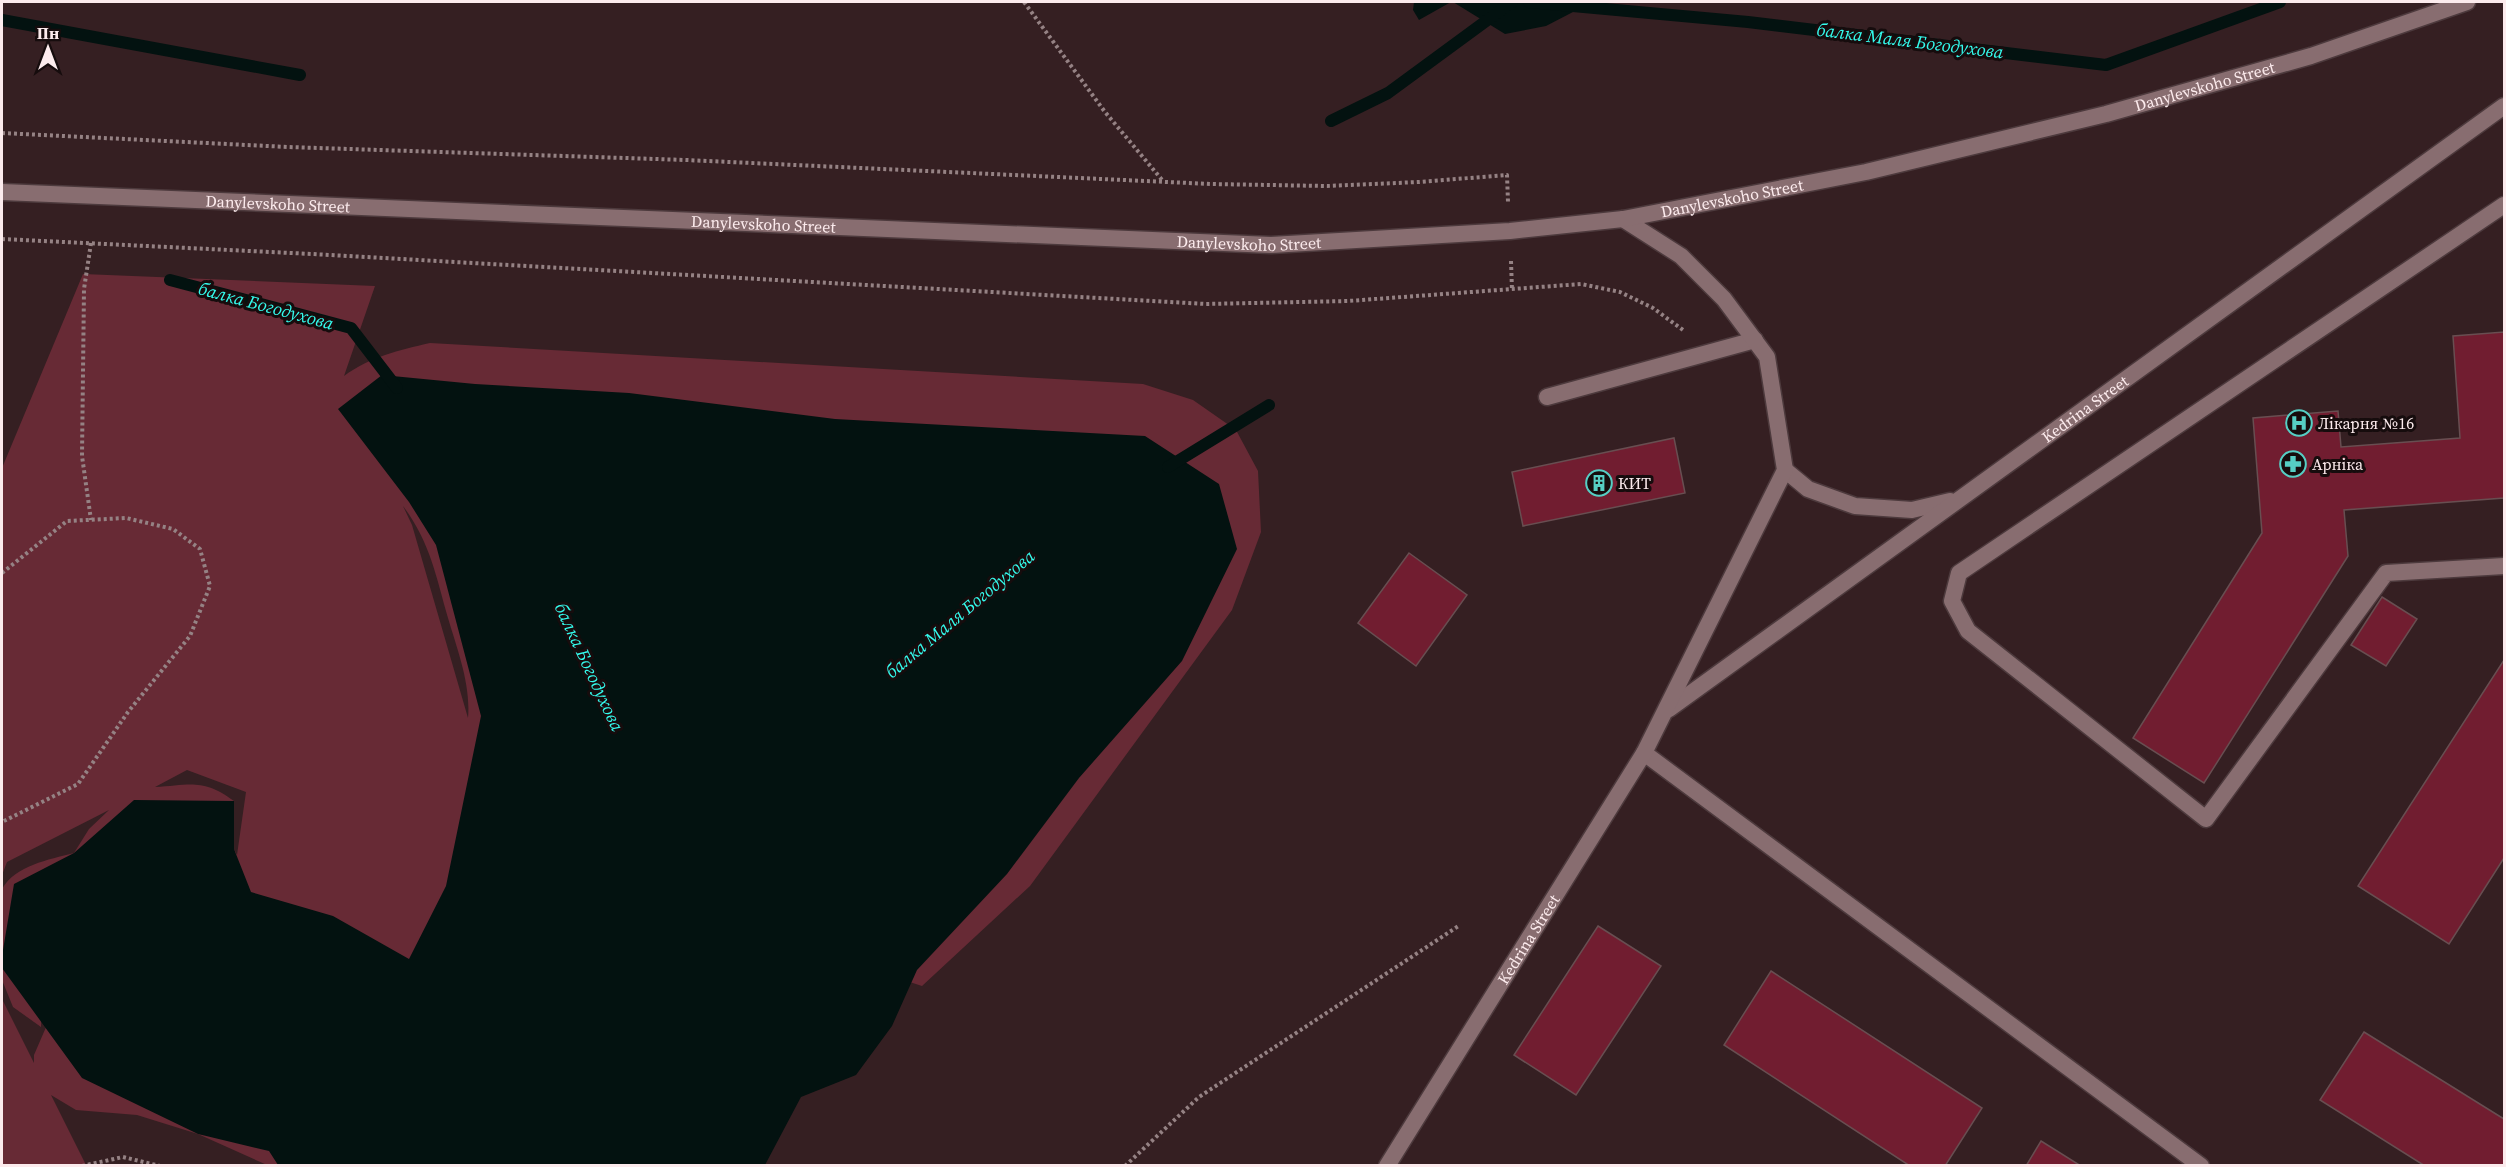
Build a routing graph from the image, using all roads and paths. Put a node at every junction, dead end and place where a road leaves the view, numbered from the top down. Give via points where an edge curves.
1 (1024, 2) edge
2 (2467, 2) edge
3 (2505, 106) edge
4 (2, 133) edge
5 (1163, 182) junction
6 (2, 192) edge
7 (2505, 205) edge
8 (1623, 219) junction
9 (1510, 231) junction
10 (2, 239) edge
11 (91, 243) junction
12 (1512, 290) junction
13 (1755, 340) junction
14 (1712, 353) junction
15 (1547, 397) dead end
16 (1785, 470) junction
17 (1960, 499) junction
18 (91, 520) junction
19 (2505, 566) edge
20 (2, 573) edge
21 (1666, 711) junction
22 (1644, 753) junction
23 (2, 822) edge
24 (1460, 925) dead end
25 (82, 1166) edge
26 (160, 1166) edge
27 (1125, 1166) edge
28 (1387, 1166) edge
29 (2201, 1166) edge

1 - 5 path via 1105,112
2 - 8 street, Danylevskoho Street via 2311,56 2106,114 1866,172
3 - 17 street, Kedrina Street
4 - 5 path
5 - 9 path via 1327,186 1507,175
6 - 9 street, Danylevskoho Street via 1271,245
7 - 19 street via 1959,573 1952,601 1968,631 2206,819 2386,573
8 - 9 street, Danylevskoho Street
8 - 13 street via 1681,256 1724,299
9 - 12 path
10 - 11 path
11 - 12 path via 1206,304 1348,302
11 - 18 path via 84,289 82,456
12 - 14 path via 1581,284 1620,292 1653,308
13 - 14 street
13 - 16 street via 1767,357
14 - 15 street
16 - 17 street via 1808,489 1855,506 1912,510
16 - 21 street, Kedrina Street
17 - 21 street, Kedrina Street
18 - 20 path via 67,521
18 - 23 path via 126,518 173,529 200,549 210,586 190,636 128,712 78,784
21 - 22 street, Kedrina Street
22 - 28 street, Kedrina Street
22 - 29 street
24 - 27 path via 1198,1097
25 - 26 path via 123,1157

